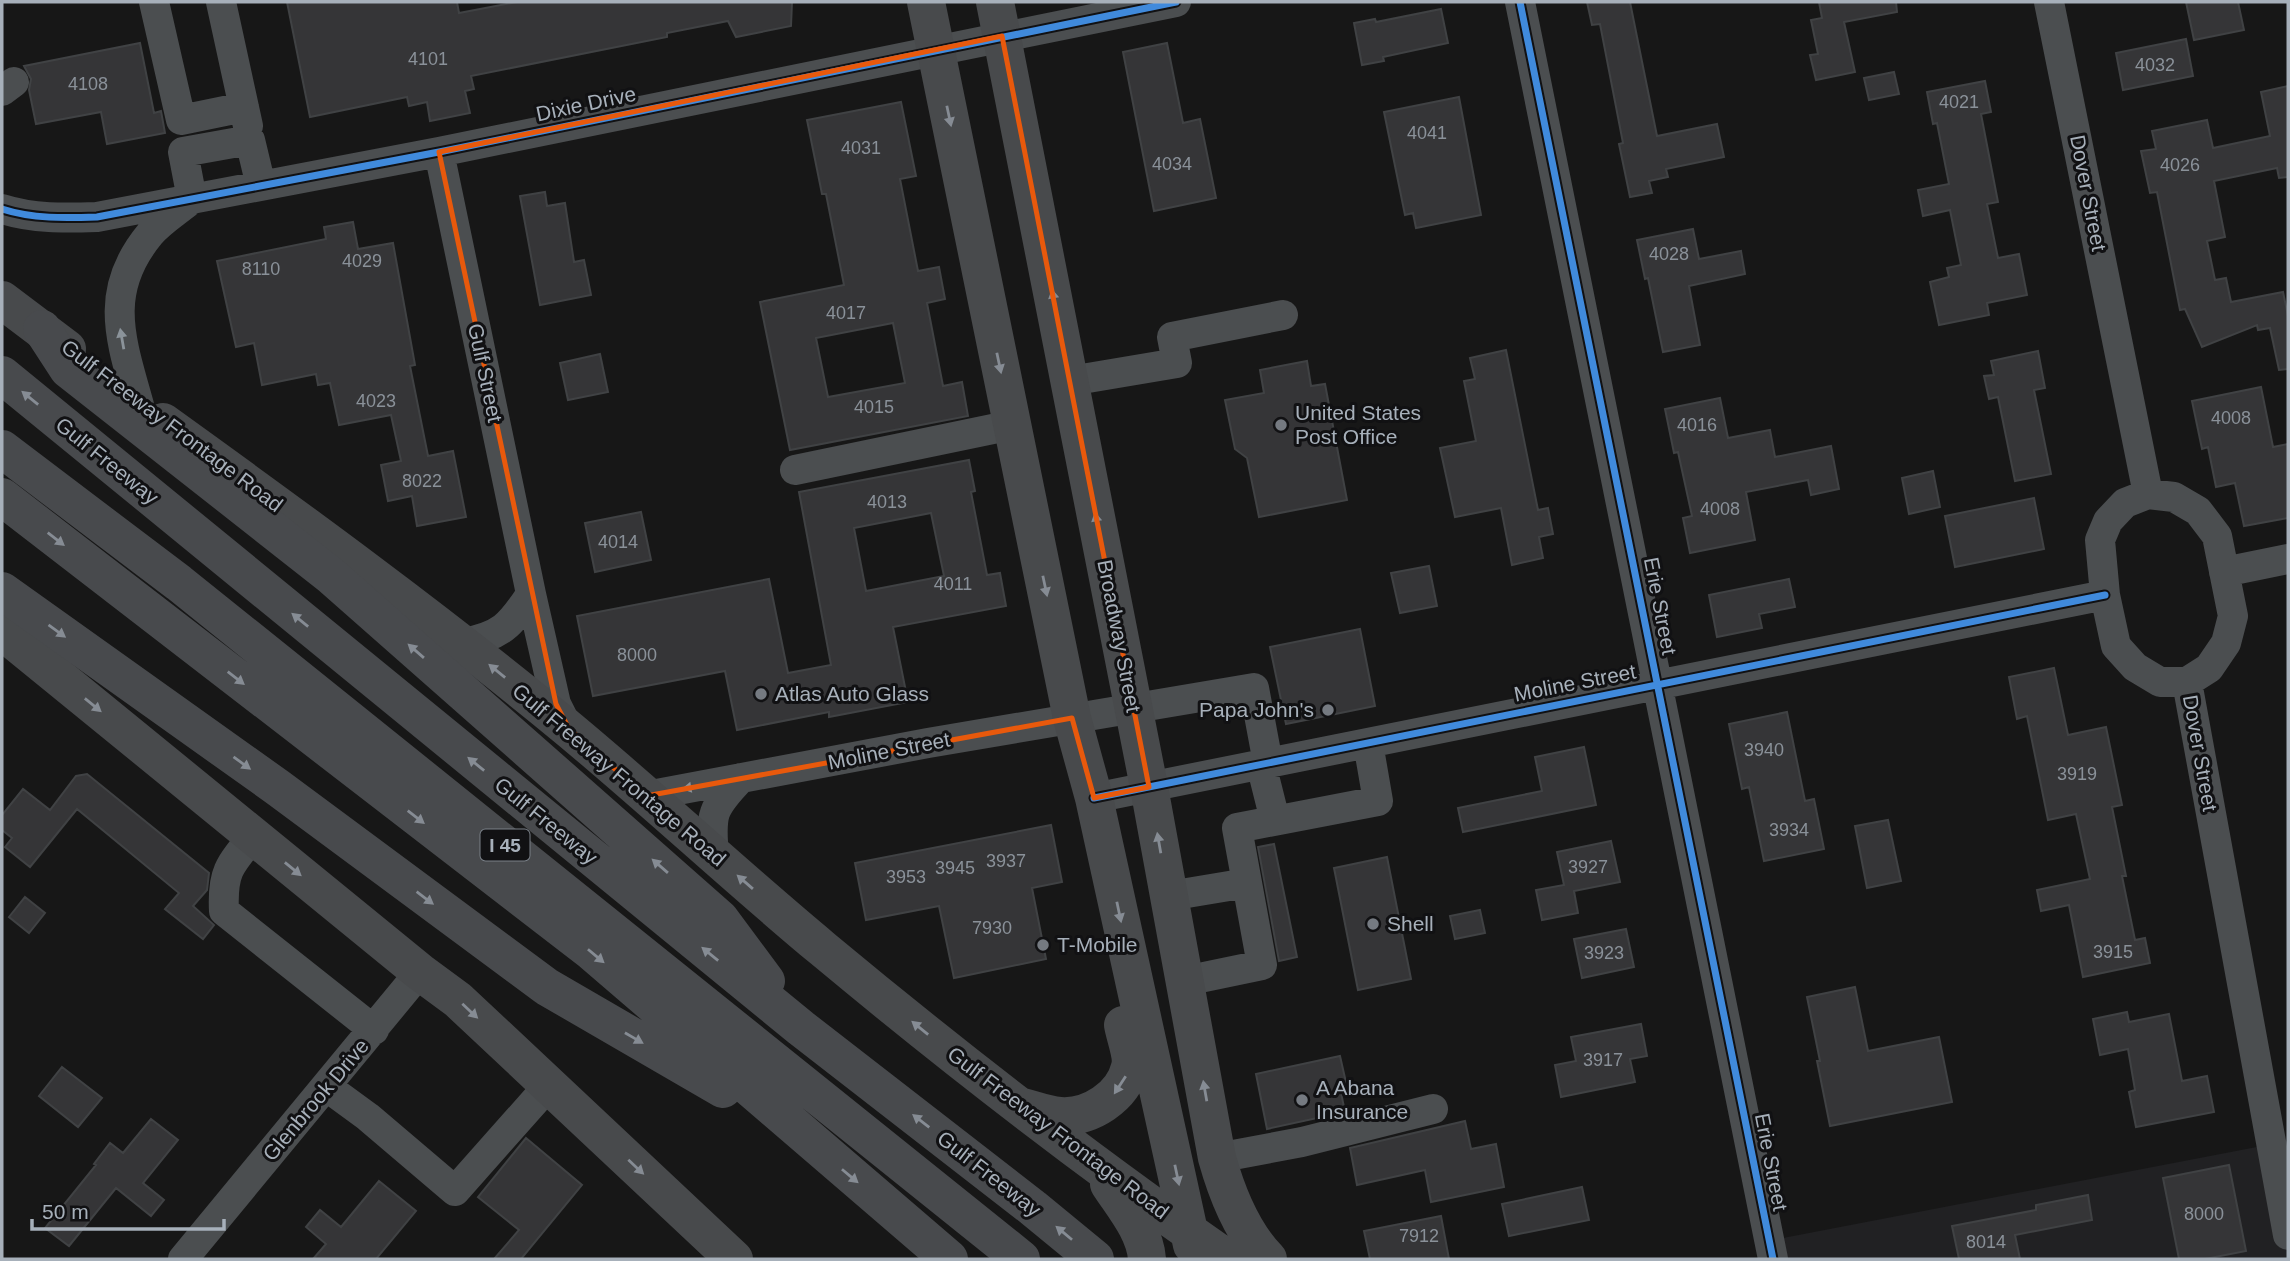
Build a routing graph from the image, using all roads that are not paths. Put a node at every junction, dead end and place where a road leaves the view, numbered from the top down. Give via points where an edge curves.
1 (154, 2) edge
2 (221, 2) edge
3 (926, 2) edge
4 (1177, 2) edge
5 (1520, 2) edge
6 (2049, 2) edge
7 (999, 19) edge
8 (935, 49) junction
9 (244, 107) junction
10 (250, 140) junction
11 (439, 152) junction
12 (261, 186) junction
13 (192, 199) junction
14 (2, 209) edge
15 (2, 300) edge
16 (1283, 315) dead end
17 (42, 330) junction
18 (2, 375) edge
19 (1070, 381) junction
20 (139, 405) junction
21 (1012, 425) junction
22 (2, 449) edge
23 (796, 470) dead end
24 (2148, 494) junction
25 (2, 497) edge
26 (2288, 559) edge
27 (2224, 572) junction
28 (2, 591) edge
29 (531, 594) junction
30 (2105, 595) junction
31 (463, 643) junction
32 (7, 645) edge
33 (2188, 682) junction
34 (1657, 685) junction
35 (1132, 709) junction
36 (1072, 718) junction
37 (569, 729) junction
38 (1368, 743) junction
39 (1265, 763) junction
40 (741, 778) junction
41 (1149, 787) junction
42 (646, 796) junction
43 (1094, 798) junction
44 (1275, 820) junction
45 (253, 836) junction
46 (714, 855) junction
47 (1247, 883) junction
48 (1169, 895) junction
49 (420, 972) junction
50 (1185, 981) junction
51 (1136, 989) junction
52 (801, 1028) junction
53 (374, 1030) junction
54 (549, 1085) junction
55 (327, 1087) junction
56 (1017, 1105) junction
57 (1433, 1109) dead end
58 (798, 1132) junction
59 (1217, 1158) junction
60 (1098, 1168) junction
61 (2288, 1235) edge
62 (1192, 1246) edge
63 (1012, 1253) edge
64 (183, 1259) edge
65 (734, 1259) edge
66 (949, 1259) edge
67 (1096, 1259) edge
68 (1147, 1259) edge
69 (1228, 1259) edge
70 (1268, 1259) edge
71 (1773, 1259) edge

1 - 9 street via 181,120
2 - 9 street
3 - 8 main road
4 - 7 street, Dixie Drive
5 - 34 street, Erie Street
6 - 24 street, Dover Street
7 - 8 street, Dixie Drive
19 -> 7 main road, Broadway Street
8 - 11 street, Dixie Drive
8 -> 21 main road
9 - 10 street
10 - 12 street
10 - 13 street via 183,152
11 - 12 street, Dixie Drive
11 - 29 street, Gulf Street
12 - 13 street, Dixie Drive
13 - 14 street, Dixie Drive via 97,217 62,218
20 -> 13 street via 118,314 121,288 151,232
15 - 17 main road, Gulf Freeway Frontage Road
16 - 19 street via 1172,337 1177,363
17 - 20 main road, Gulf Freeway Frontage Road
52 -> 17 highway via 720,919 330,575 68,369
52 -> 18 highway, Gulf Freeway / I 45
35 -> 19 main road, Broadway Street
20 - 31 main road, Gulf Freeway Frontage Road
21 - 23 street
21 -> 36 main road
22 - 63 highway, I 45 via 179,583
24 - 27 street, Dover Street via 2174,497 2198,511 2217,536
24 - 30 street via 2125,503 2108,521 2100,540
25 -> 58 highway, I 45 via 592,953
26 - 27 street
27 - 33 street, Dover Street via 2233,616 2227,643 2209,668
28 -> 58 highway via 547,987
29 - 31 street via 502,629 487,639
29 - 37 street, Gulf Street via 556,704
30 - 33 street via 2116,646 2135,667 2160,682
30 - 34 street, Moline Street
37 -> 31 main road, Gulf Freeway Frontage Road
32 -> 45 main road
33 - 61 street, Dover Street
34 - 38 street, Moline Street
34 - 71 street, Erie Street
35 - 36 street, Moline Street
35 - 39 street, Moline Street via 1254,688
35 - 41 main road, Broadway Street
36 - 40 street, Moline Street
36 - 43 main road
37 - 42 main road, Gulf Freeway Frontage Road
38 - 39 street, Moline Street
38 - 44 street via 1378,801
39 - 41 street, Moline Street
39 - 44 street
40 -> 42 street, Moline Street
40 - 46 street via 714,813
41 - 43 street, Moline Street
48 -> 41 main road, Broadway Street
42 - 46 main road, Gulf Freeway Frontage Road
43 -> 51 main road
44 - 47 street via 1237,828
45 -> 49 main road
45 - 53 street via 232,862 223,886 224,911
56 -> 46 main road, Gulf Freeway Frontage Road via 821,948
47 - 48 street
47 - 50 street via 1262,965
48 - 50 main road, Broadway Street
49 - 53 street, Glenbrook Drive
49 -> 54 main road via 458,1000
59 -> 50 main road, Broadway Street
51 -> 56 main road via 1122,1021 1131,1065 1121,1087 1105,1104 1060,1116
51 -> 62 main road
67 -> 52 highway, Gulf Freeway / I 45
53 - 55 street, Glenbrook Drive
54 - 55 street via 455,1191
54 -> 65 main road
55 - 64 street, Glenbrook Drive
56 - 60 main road, Gulf Freeway Frontage Road
57 - 59 street
58 -> 66 highway, I 45
59 - 70 main road, Broadway Street via 1228,1193 1253,1243
60 - 62 main road, Gulf Freeway Frontage Road
60 - 68 main road via 1136,1224
62 - 69 main road, Gulf Freeway Frontage Road

